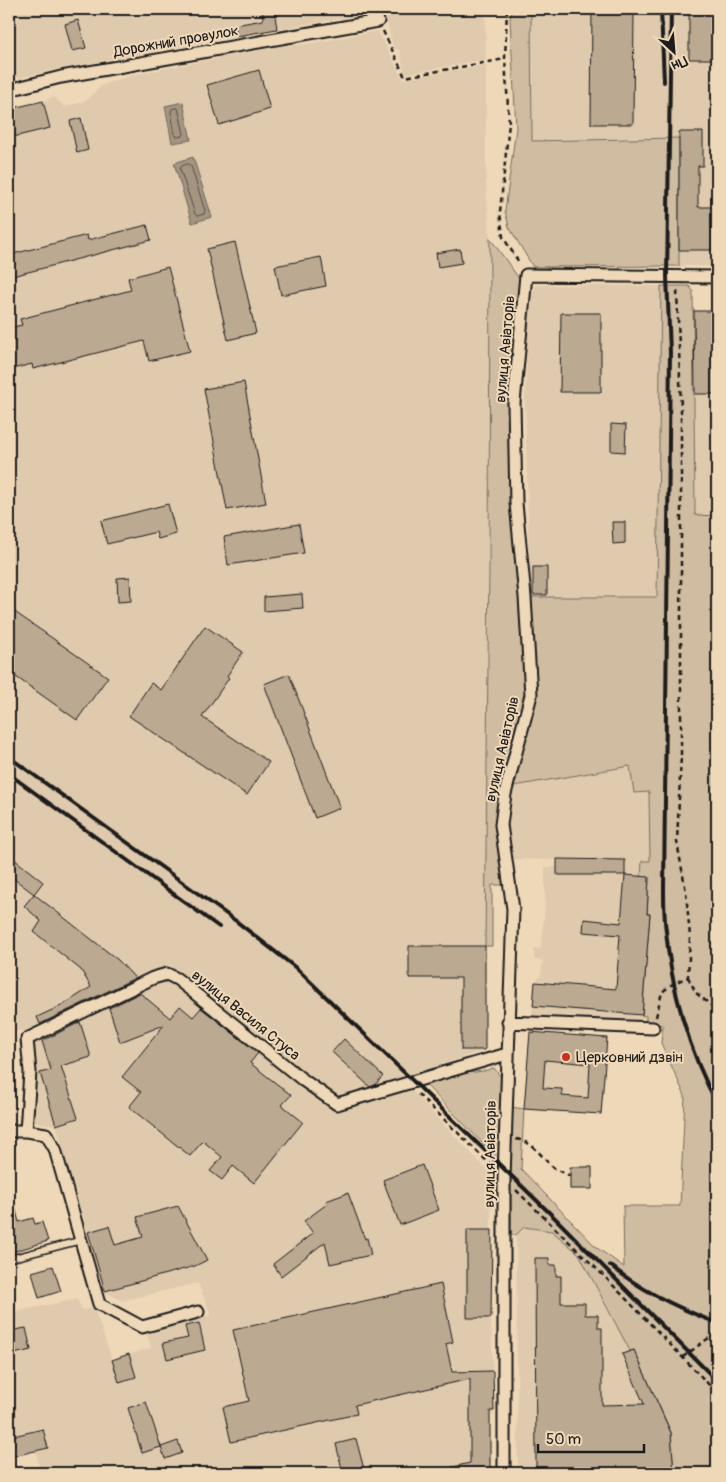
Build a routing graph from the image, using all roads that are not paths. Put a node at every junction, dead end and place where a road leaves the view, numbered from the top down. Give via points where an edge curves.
1 (378, 21) road end
2 (9, 90) edge
3 (717, 277) edge
4 (508, 1022) junction
5 (653, 1028) road end
6 (508, 1054) junction
7 (9, 1131) edge
8 (26, 1131) junction
9 (82, 1240) junction
10 (9, 1259) edge
11 (198, 1312) dead end
12 (504, 1473) edge

1 - 2 street, Дорожний провулок via 60,77
3 - 4 street, вулиця Авіаторів via 526,275 514,403 516,502 531,695 505,794 501,825 513,909
4 - 5 street
4 - 6 street, вулиця Авіаторів
6 - 8 street, вулиця Василя Стуса via 337,1104 167,974 27,1039 30,1072
6 - 12 street, вулиця Авіаторів via 504,1178
7 - 8 street
8 - 9 street via 46,1134 55,1149
9 - 10 lane
9 - 11 street via 99,1304 142,1327

